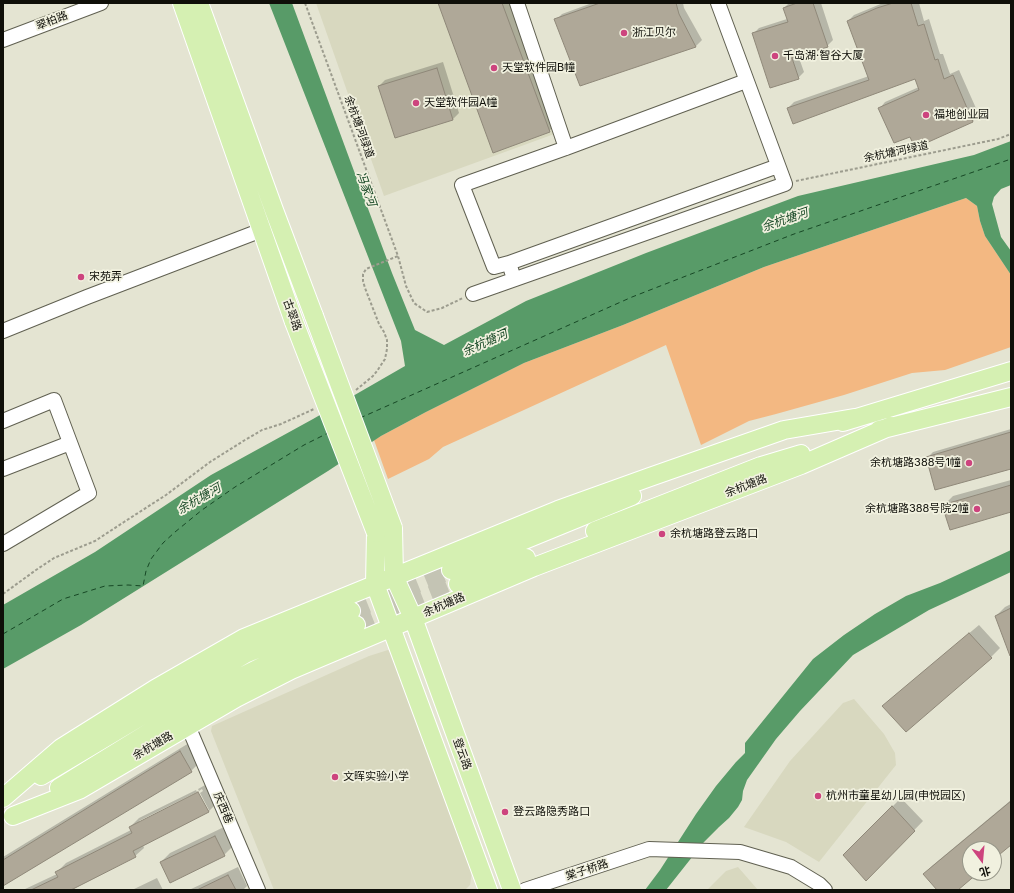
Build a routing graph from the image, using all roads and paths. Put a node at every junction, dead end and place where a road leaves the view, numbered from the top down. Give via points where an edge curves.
1 (101, 3) edge
2 (182, 3) edge
3 (199, 3) edge
4 (305, 3) edge
5 (517, 3) edge
6 (718, 3) edge
7 (3, 40) edge
8 (746, 81) junction
9 (1011, 134) edge
10 (566, 148) junction
11 (778, 166) junction
12 (785, 184) junction
13 (262, 230) junction
14 (398, 256) junction
15 (509, 264) junction
16 (514, 279) junction
17 (473, 294) joint
18 (3, 331) edge
19 (1011, 371) edge
20 (355, 391) dead end
21 (1011, 396) edge
22 (315, 409) dead end
23 (854, 418) junction
24 (3, 422) edge
25 (891, 426) junction
26 (70, 443) junction
27 (3, 469) edge
28 (385, 531) junction
29 (3, 544) edge
30 (394, 576) junction
31 (375, 584) junction
32 (3, 594) edge
33 (413, 618) junction
34 (391, 628) junction
35 (188, 726) junction
36 (3, 798) edge
37 (8, 818) edge
38 (258, 890) edge
39 (488, 890) edge
40 (512, 890) edge
41 (525, 890) edge
42 (825, 890) edge

1 - 7 street, 翠柏路
2 - 13 main road, 古翠路
3 - 28 main road, 古翠路, bridge via 314,316
4 - 14 path, 余杭塘河绿道
5 - 10 street
6 - 8 street
8 - 10 street
8 - 11 street
9 - 12 path, 余杭塘河绿道 via 998,139
10 - 15 street via 462,185 494,267
11 - 12 street
11 - 15 street
12 - 16 street
13 - 18 street
13 - 28 main road, 古翠路, bridge via 294,322
14 - 17 path, 余杭塘河绿道 via 406,286 414,303 427,312
14 - 20 path via 366,269 363,274 388,349 377,371
15 - 16 street
16 - 17 street
19 - 23 main road, 余杭塘路
21 - 25 main road, 余杭塘路
22 - 32 path via 262,430 245,440 124,522 95,540 54,558
23 - 25 main road, 余杭塘路 via 652,487 455,577 761,466
23 - 30 main road, 余杭塘路 via 784,430 558,510
24 - 26 street via 54,400
25 - 33 main road, 余杭塘路 via 801,465 534,567
26 - 27 street
26 - 29 street via 89,493
28 - 30 main road, 古翠路
28 - 31 main road, 古翠路
30 - 31 main road, 余杭塘路
30 - 33 main road, 古翠路
31 - 34 main road, 古翠路
31 - 36 main road, 余杭塘路 via 244,638 155,689 61,748
33 - 34 main road, 余杭塘路
33 - 40 main road, 登云路
34 - 35 main road, 余杭塘路 via 291,670
34 - 39 main road, 登云路
35 - 37 main road, 余杭塘路 via 79,790
35 - 38 street, 庆西巷
36 - 37 main road, 余杭塘路 via 245,654 353,618 231,682
41 - 42 street, 棠子桥路 via 649,849 740,852 791,867

